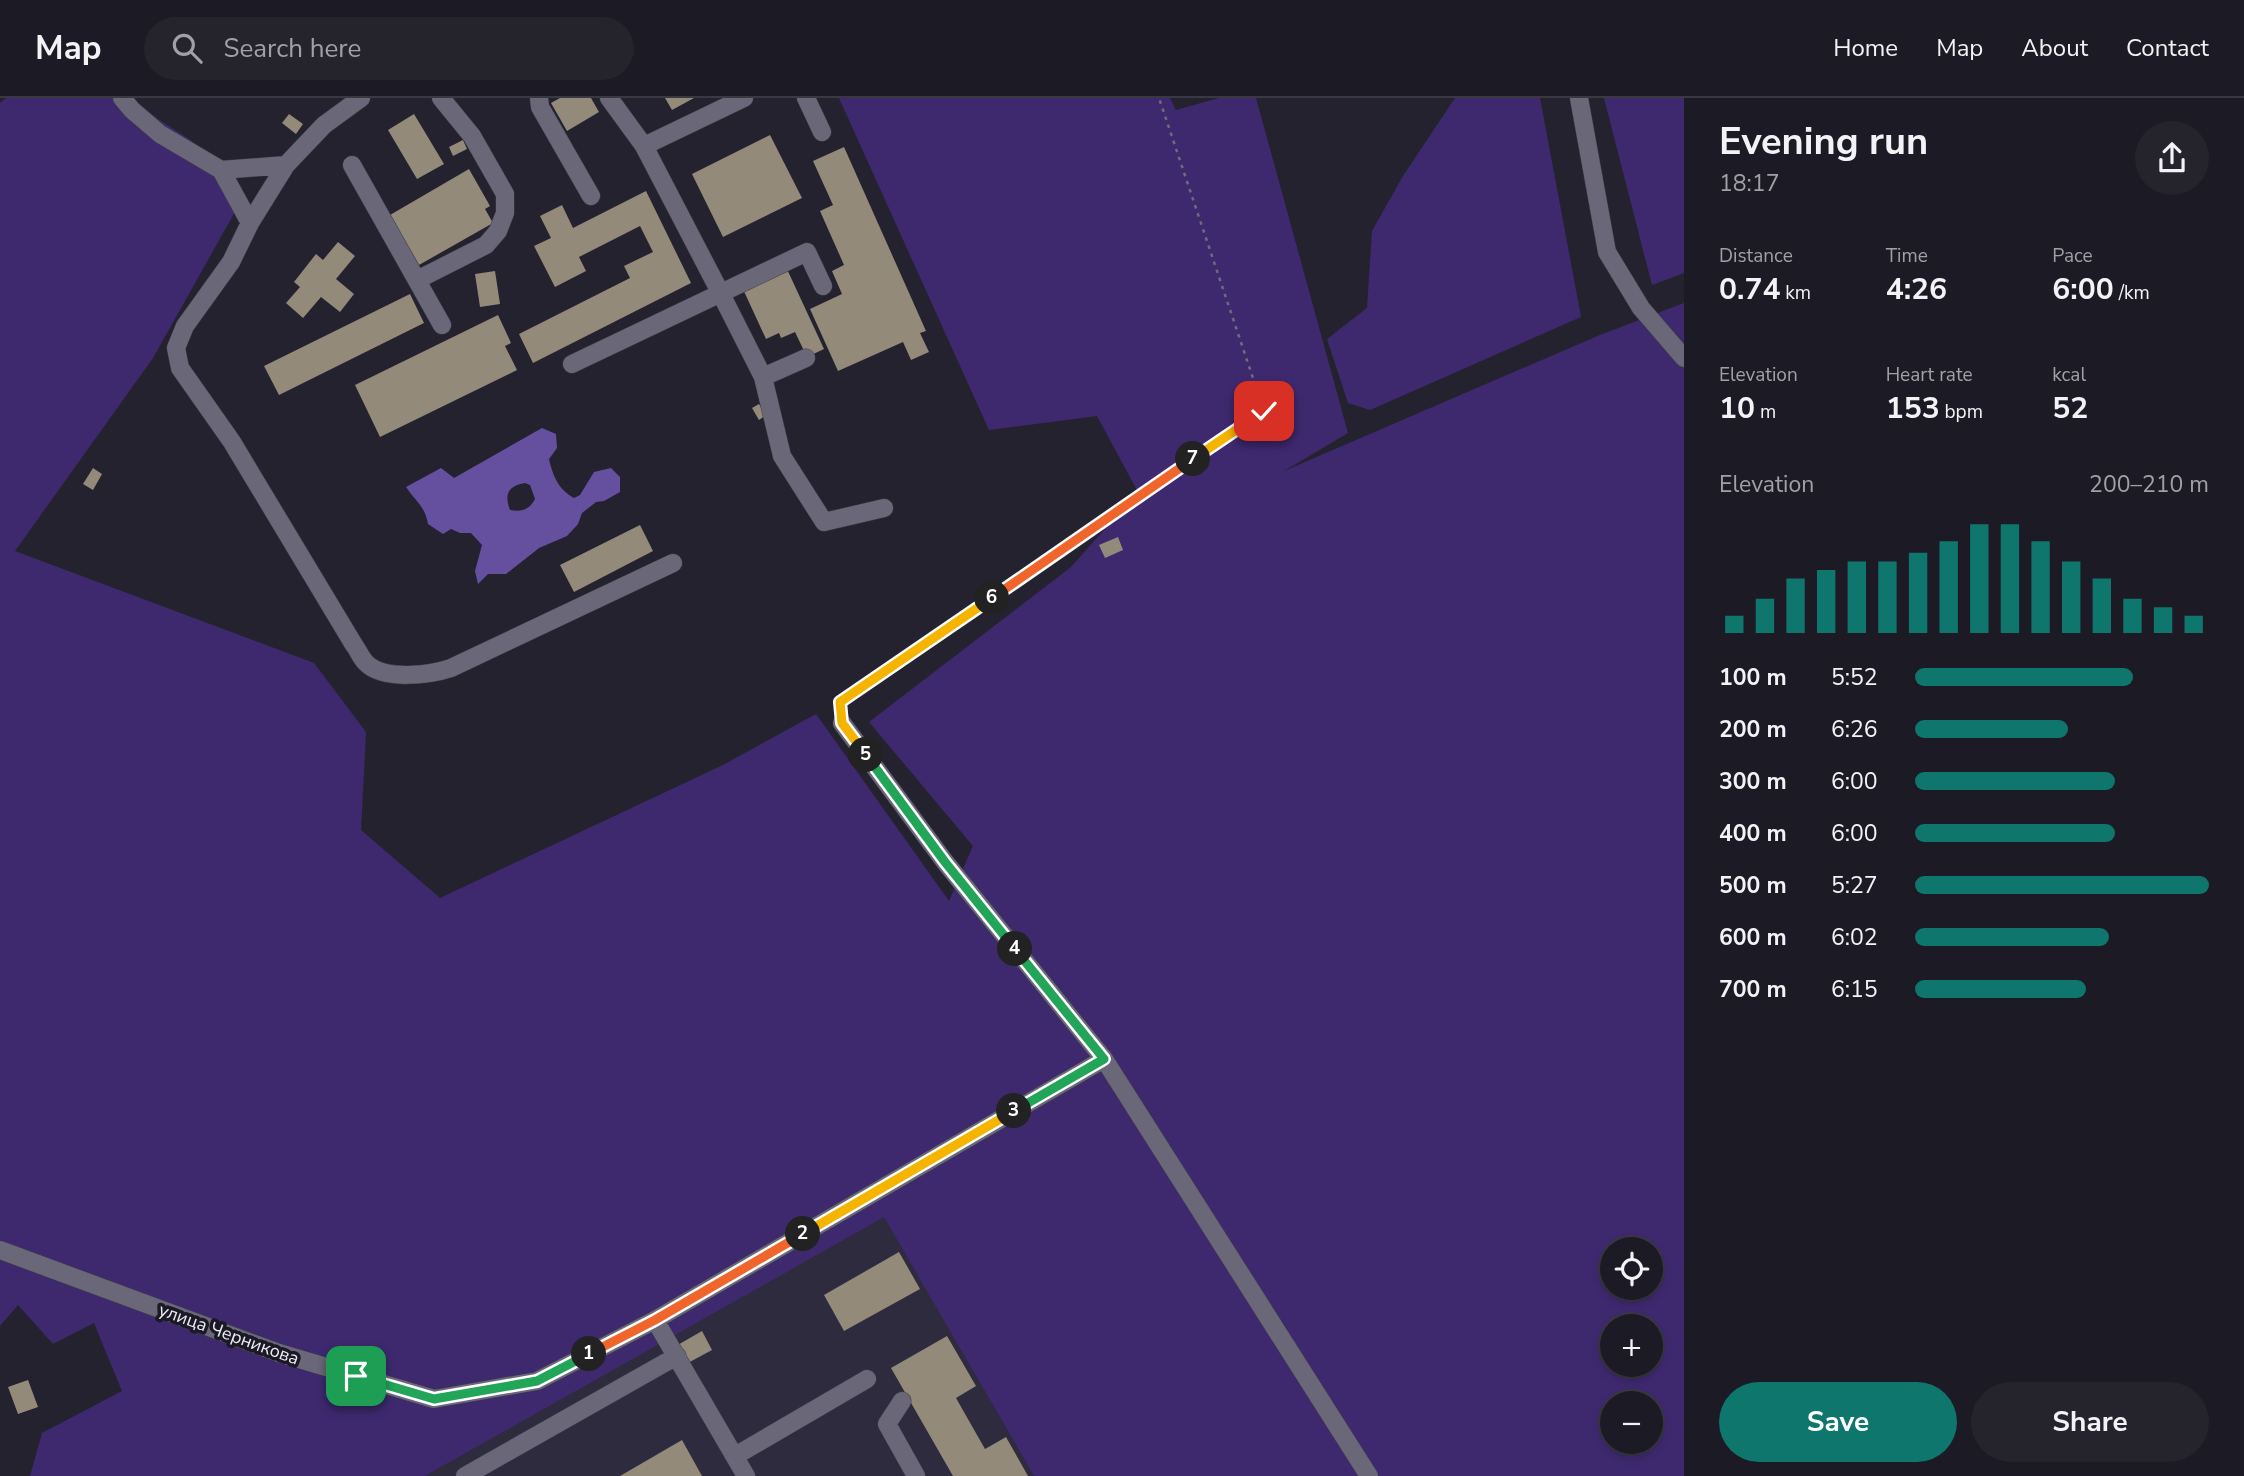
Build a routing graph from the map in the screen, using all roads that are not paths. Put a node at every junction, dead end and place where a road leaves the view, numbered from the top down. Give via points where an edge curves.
1 (122, 98) edge
2 (361, 98) edge
3 (441, 98) edge
4 (538, 98) edge
5 (609, 98) edge
6 (744, 98) edge
7 (806, 98) edge
8 (1579, 98) edge
9 (822, 132) dead end
10 (644, 146) junction
11 (286, 165) junction
12 (352, 165) dead end
13 (221, 170) junction
14 (591, 196) dead end
15 (250, 223) junction
16 (416, 280) junction
17 (822, 286) dead end
18 (720, 292) junction
19 (442, 325) dead end
20 (806, 358) dead end
21 (1684, 358) edge
22 (572, 364) dead end
23 (762, 377) junction
24 (884, 508) dead end
25 (673, 563) dead end
26 (842, 723) road end
27 (1104, 1059) junction
28 (0, 1250) edge
29 (655, 1320) junction
30 (677, 1356) junction
31 (867, 1379) dead end
32 (902, 1401) dead end
33 (735, 1457) junction
34 (465, 1476) edge
35 (746, 1476) edge
36 (916, 1476) edge
37 (1369, 1476) edge

1 - 13 street via 160,134
2 - 11 street via 324,125
3 - 16 street via 472,136 505,194 505,213 486,244
4 - 14 street
5 - 10 street
6 - 10 street
7 - 9 street
8 - 21 street via 1606,252 1641,308
10 - 18 street
11 - 13 street
11 - 15 street
12 - 16 street
13 - 15 street
15 - 25 street via 231,262 185,326 176,348 180,368 232,442 367,664 389,674 432,675
16 - 19 street
17 - 18 street via 807,252
18 - 22 street
18 - 23 street
20 - 23 street
23 - 24 street via 782,456 824,522
26 - 27 street via 945,862
27 - 29 street, улица Черникова
27 - 37 street
28 - 29 street, улица Черникова via 279,1353 434,1399 537,1381
29 - 30 street
30 - 33 street
30 - 34 street
31 - 33 street
32 - 36 street via 887,1424
33 - 35 street

